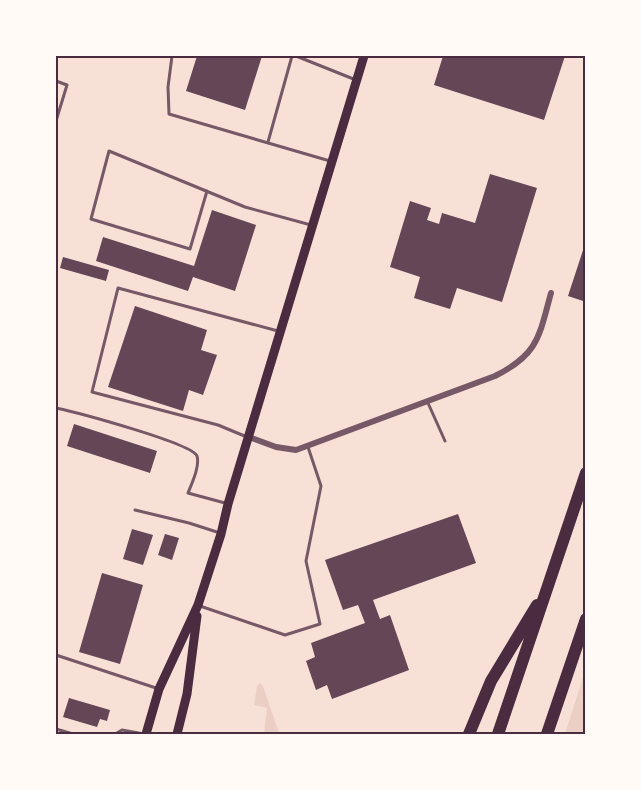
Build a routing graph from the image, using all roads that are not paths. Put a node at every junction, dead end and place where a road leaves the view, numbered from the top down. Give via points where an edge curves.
1 (172, 56) edge
2 (294, 56) edge
3 (363, 56) edge
4 (357, 80) junction
5 (56, 81) edge
6 (56, 121) edge
7 (268, 142) junction
8 (332, 161) junction
9 (207, 191) junction
10 (312, 225) junction
11 (551, 293) dead end
12 (280, 332) junction
13 (428, 401) junction
14 (56, 408) edge
15 (249, 438) junction
16 (445, 441) dead end
17 (308, 446) junction
18 (585, 473) edge
19 (228, 504) junction
20 (135, 510) dead end
21 (221, 534) junction
22 (548, 586) junction
23 (198, 605) junction
24 (585, 619) edge
25 (56, 655) edge
26 (159, 689) junction
27 (56, 729) edge
28 (73, 735) edge
29 (115, 735) edge
30 (145, 735) edge
31 (177, 735) edge
32 (469, 735) edge
33 (498, 735) edge
34 (547, 735) edge

1 - 7 lane via 169,114
2 - 4 lane
2 - 7 lane
3 - 4 main road
4 - 8 main road
5 - 6 lane via 67,85
7 - 8 lane
8 - 10 main road
9 - 9 lane via 110,151 91,219 190,249
9 - 10 lane via 244,207
10 - 12 main road
11 - 13 street via 540,335 519,363
12 - 15 main road
12 - 15 lane via 118,288 92,392 218,425
13 - 16 lane
13 - 17 street
14 - 19 lane via 172,441 192,451 197,466 188,493
15 - 17 street via 296,450
15 - 19 main road
17 - 23 lane via 321,486 306,561 320,624 285,636
18 - 22 highway
19 - 21 main road
20 - 21 lane
21 - 23 main road
22 - 32 highway via 491,681
22 - 33 highway
23 - 26 main road
23 - 31 main road via 187,694
24 - 34 highway
25 - 26 lane
26 - 30 main road
27 - 28 lane
29 - 30 lane via 122,730

